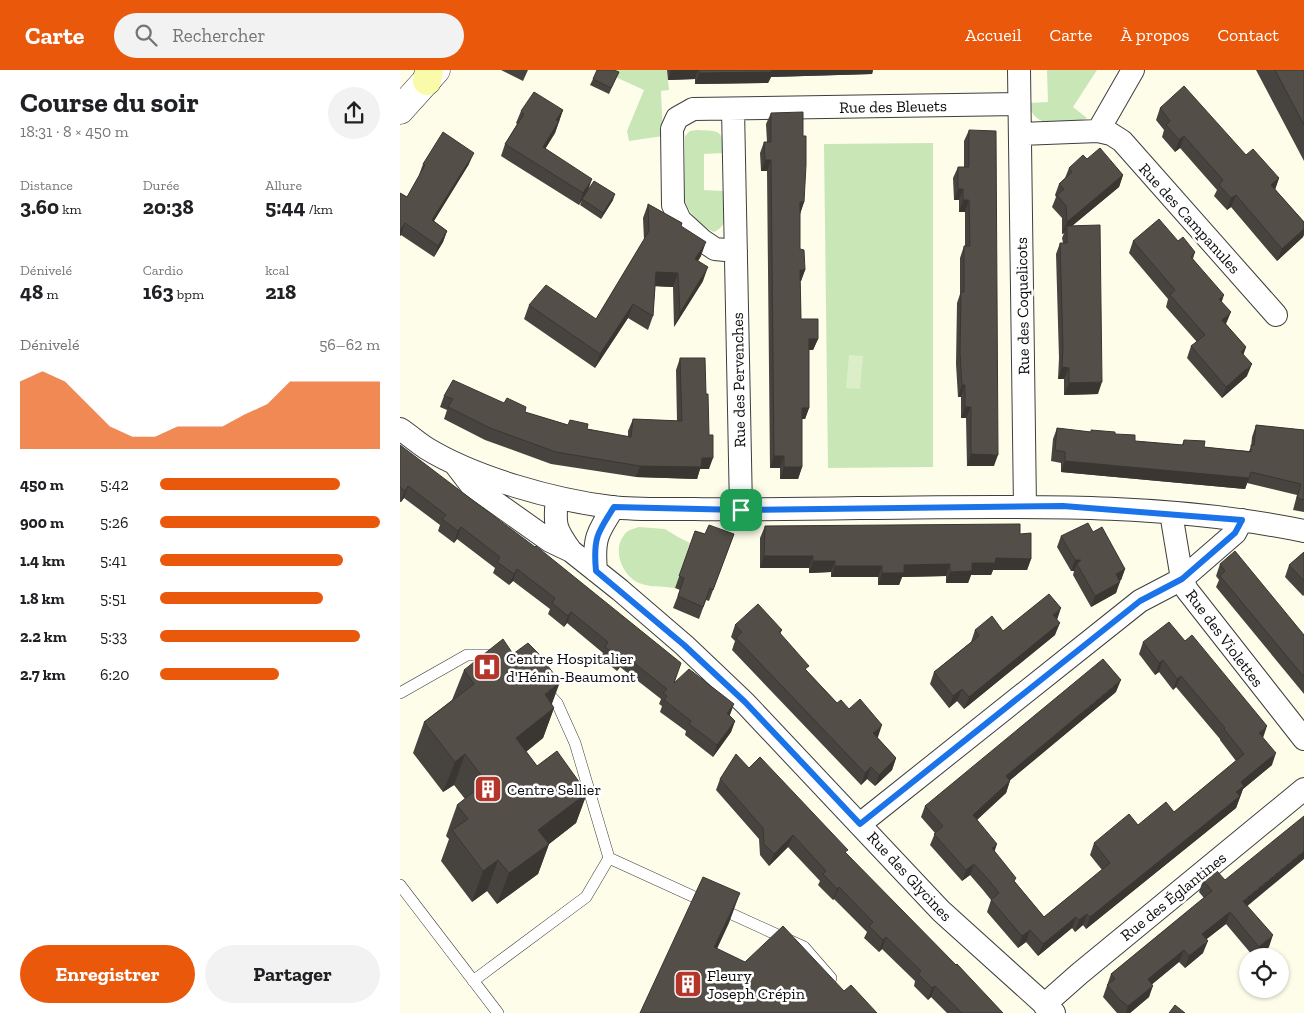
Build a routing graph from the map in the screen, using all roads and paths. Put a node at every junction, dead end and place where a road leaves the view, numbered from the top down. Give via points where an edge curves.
1 (1019, 70) edge
2 (1133, 70) edge
3 (430, 74) edge
4 (1019, 104) junction
5 (733, 109) junction
6 (400, 110) edge
7 (1098, 131) junction
8 (1020, 134) junction
9 (736, 251) junction
10 (1276, 315) dead end
11 (400, 429) edge
12 (455, 463) junction
13 (557, 498) junction
14 (614, 507) junction
15 (1025, 507) junction
16 (741, 510) junction
17 (1170, 513) junction
18 (1242, 520) junction
19 (1304, 531) edge
20 (571, 551) junction
21 (596, 571) junction
22 (1182, 579) junction
23 (509, 655) edge
24 (536, 682) edge
25 (400, 693) edge
26 (1304, 739) edge
27 (1304, 789) edge
28 (860, 824) junction
29 (609, 858) junction
30 (400, 885) edge
31 (473, 980) junction
32 (836, 984) edge
33 (1049, 1009) edge
34 (498, 1013) edge

1 - 4 street
2 - 7 street
3 - 6 street
4 - 5 street, Rue des Bleuets
4 - 8 street, Rue des Coquelicots
5 - 9 street, Rue des Pervenches
5 - 9 street via 692,109 677,118 671,145 673,205 680,220 716,249
7 - 8 street
7 - 10 street, Rue des Campanules via 1122,141
8 - 15 street, Rue des Coquelicots
9 - 16 street, Rue des Pervenches
11 - 12 street, Rue des Glycines
12 - 13 street, Rue des Glycines
12 - 20 street, Rue des Glycines via 471,485 550,541
13 - 14 street
13 - 20 street, Rue des Glycines via 555,521 559,535
14 - 16 street
14 - 21 street via 599,530 594,548
15 - 16 street
15 - 17 street via 1063,506
17 - 18 street
17 - 22 street
18 - 19 street
18 - 22 street, Rue des Violettes via 1235,533
20 - 21 street, Rue des Glycines
21 - 28 street, Rue des Glycines via 684,645 745,702
22 - 26 street, Rue des Violettes
22 - 28 street via 1140,601
23 - 25 lane via 467,655
24 - 29 lane via 557,703 575,743
27 - 33 street, Rue des Églantines via 1078,974
28 - 33 street, Rue des Glycines via 941,911
29 - 31 lane via 586,897
29 - 32 lane via 804,947
30 - 31 lane
31 - 34 lane

